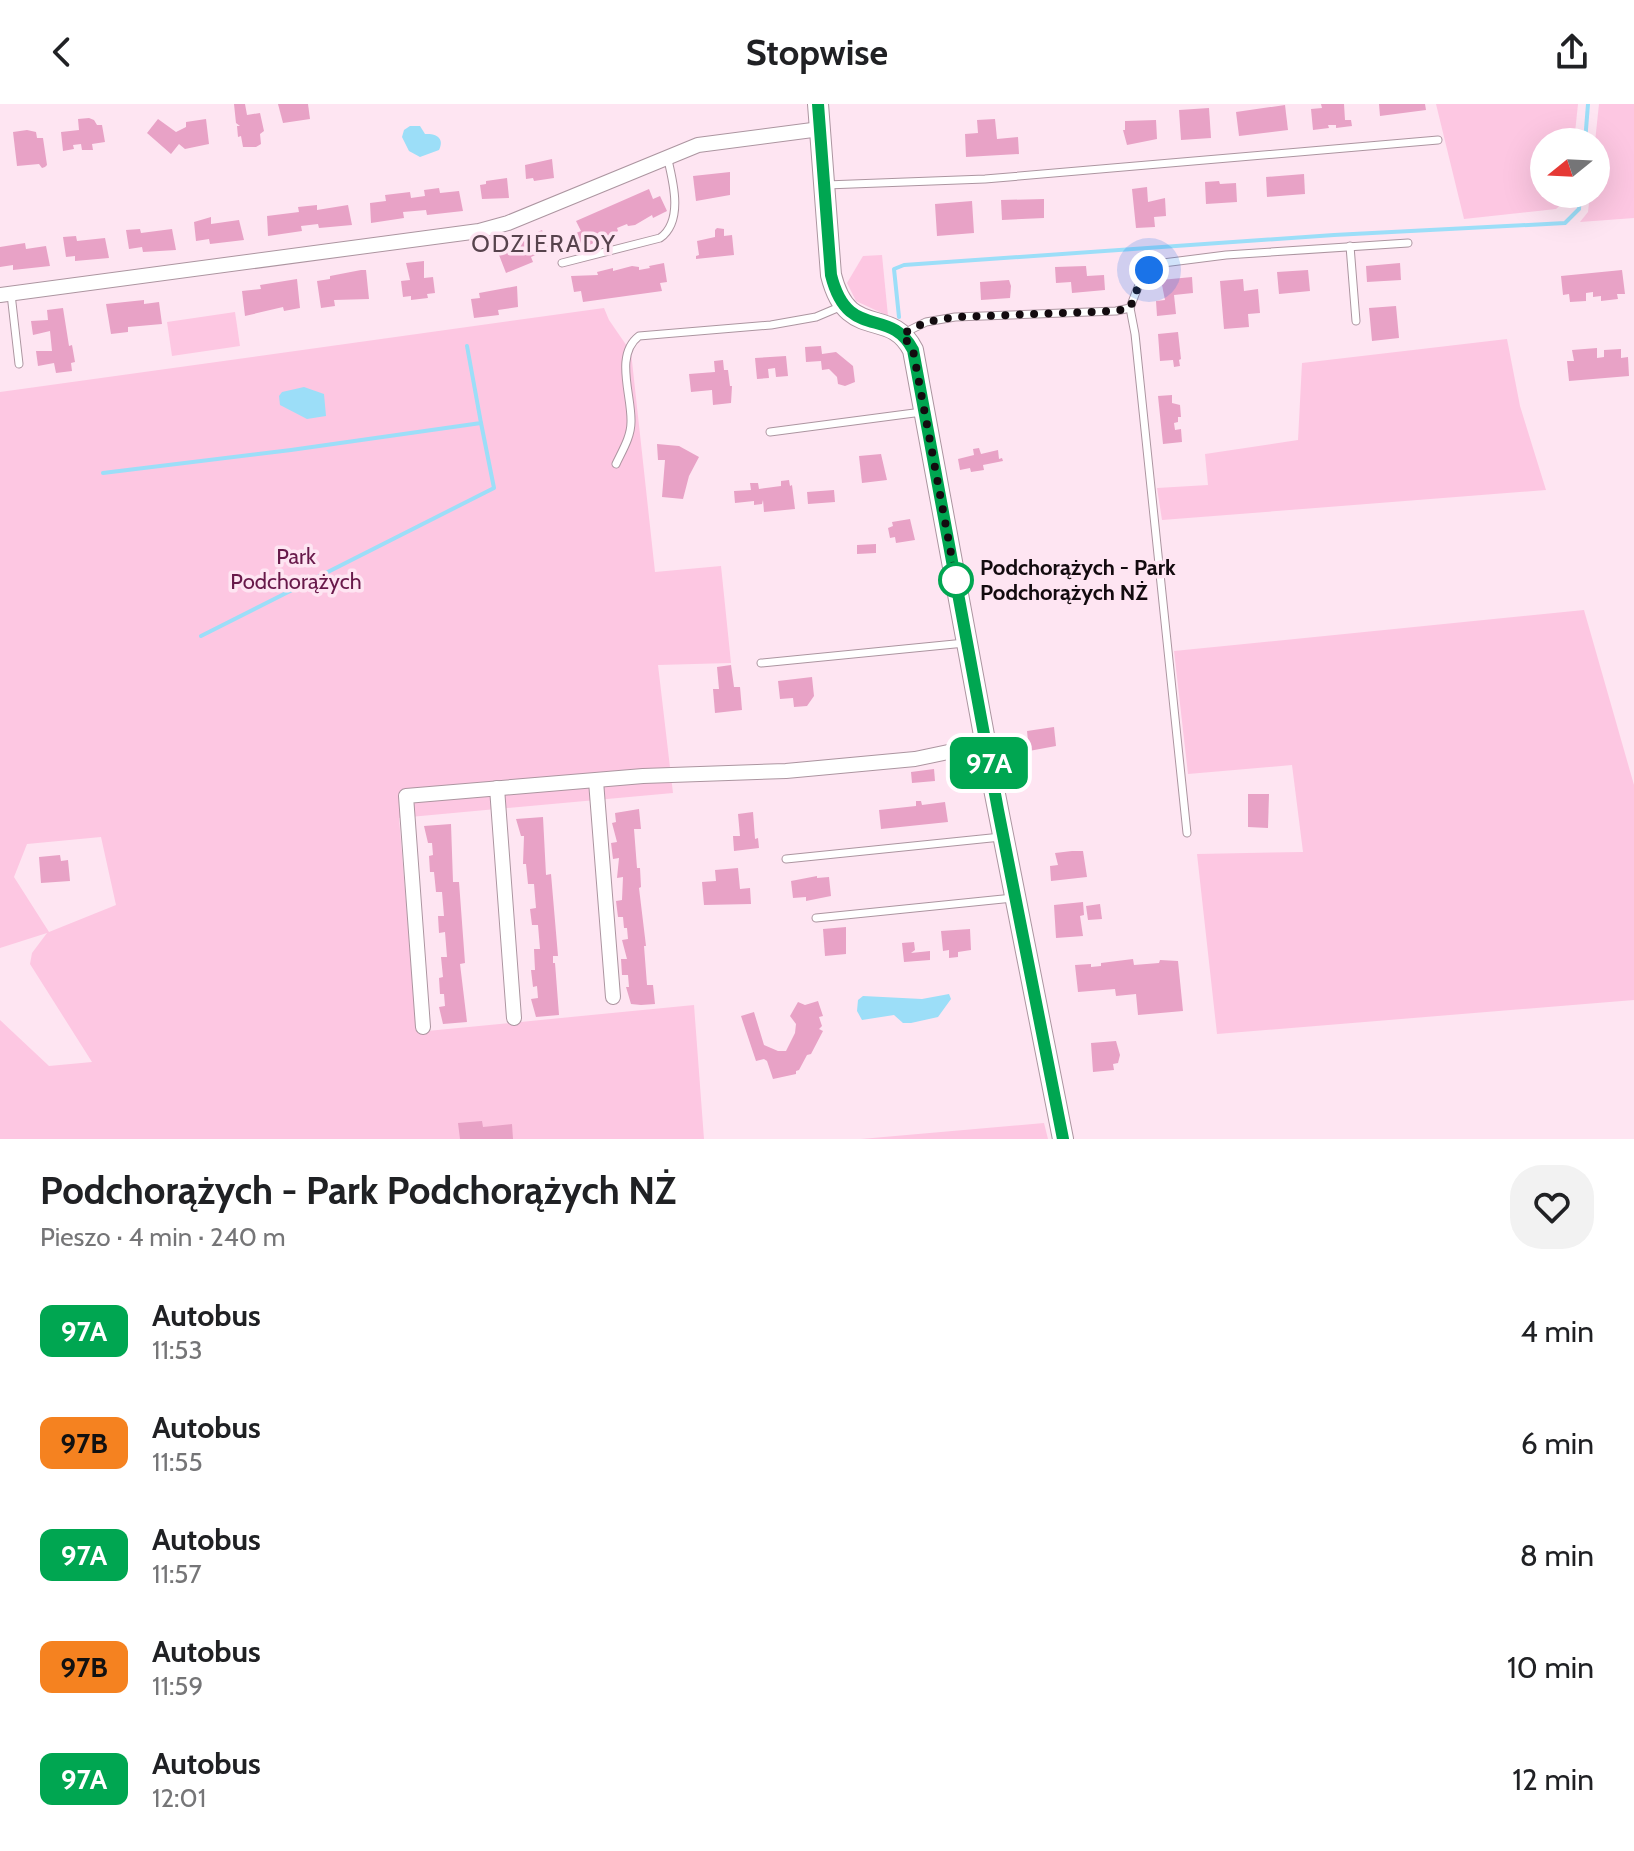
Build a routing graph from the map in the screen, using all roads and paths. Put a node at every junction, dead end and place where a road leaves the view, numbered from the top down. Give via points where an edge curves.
1 (818, 104) edge
2 (820, 129) junction
3 (1438, 140) dead end
4 (667, 156) junction
5 (824, 185) junction
6 (1408, 243) dead end
7 (1350, 246) junction
8 (562, 263) dead end
9 (6, 295) edge
10 (842, 306) junction
11 (1130, 308) junction
12 (1356, 321) dead end
13 (902, 334) junction
14 (19, 364) dead end
15 (925, 412) junction
16 (770, 432) dead end
17 (616, 464) dead end
18 (967, 643) junction
19 (761, 663) dead end
20 (986, 744) junction
21 (596, 781) junction
22 (497, 788) junction
23 (1187, 833) dead end
24 (1003, 837) junction
25 (786, 859) dead end
26 (1015, 898) junction
27 (816, 918) dead end
28 (613, 997) dead end
29 (514, 1018) dead end
30 (423, 1027) dead end
31 (1063, 1139) edge

1 - 2 street
2 - 4 street via 706,144
2 - 5 street
3 - 5 lane via 985,179
4 - 8 lane via 674,196 670,231
4 - 9 street via 479,231
5 - 10 street via 831,275
6 - 7 lane
7 - 11 lane via 1156,265 1142,277
7 - 12 lane
9 - 14 lane
10 - 13 street
10 - 17 lane via 771,325 639,336 626,355 632,423
11 - 13 lane via 955,317 926,322
11 - 23 lane
13 - 15 street via 913,350
15 - 16 lane
15 - 18 street
18 - 19 lane
18 - 20 street
20 - 21 street via 944,755 786,771
20 - 24 street
21 - 22 street
21 - 28 street
22 - 29 street
22 - 30 street via 406,796
24 - 25 lane
24 - 26 street
26 - 27 lane
26 - 31 street

